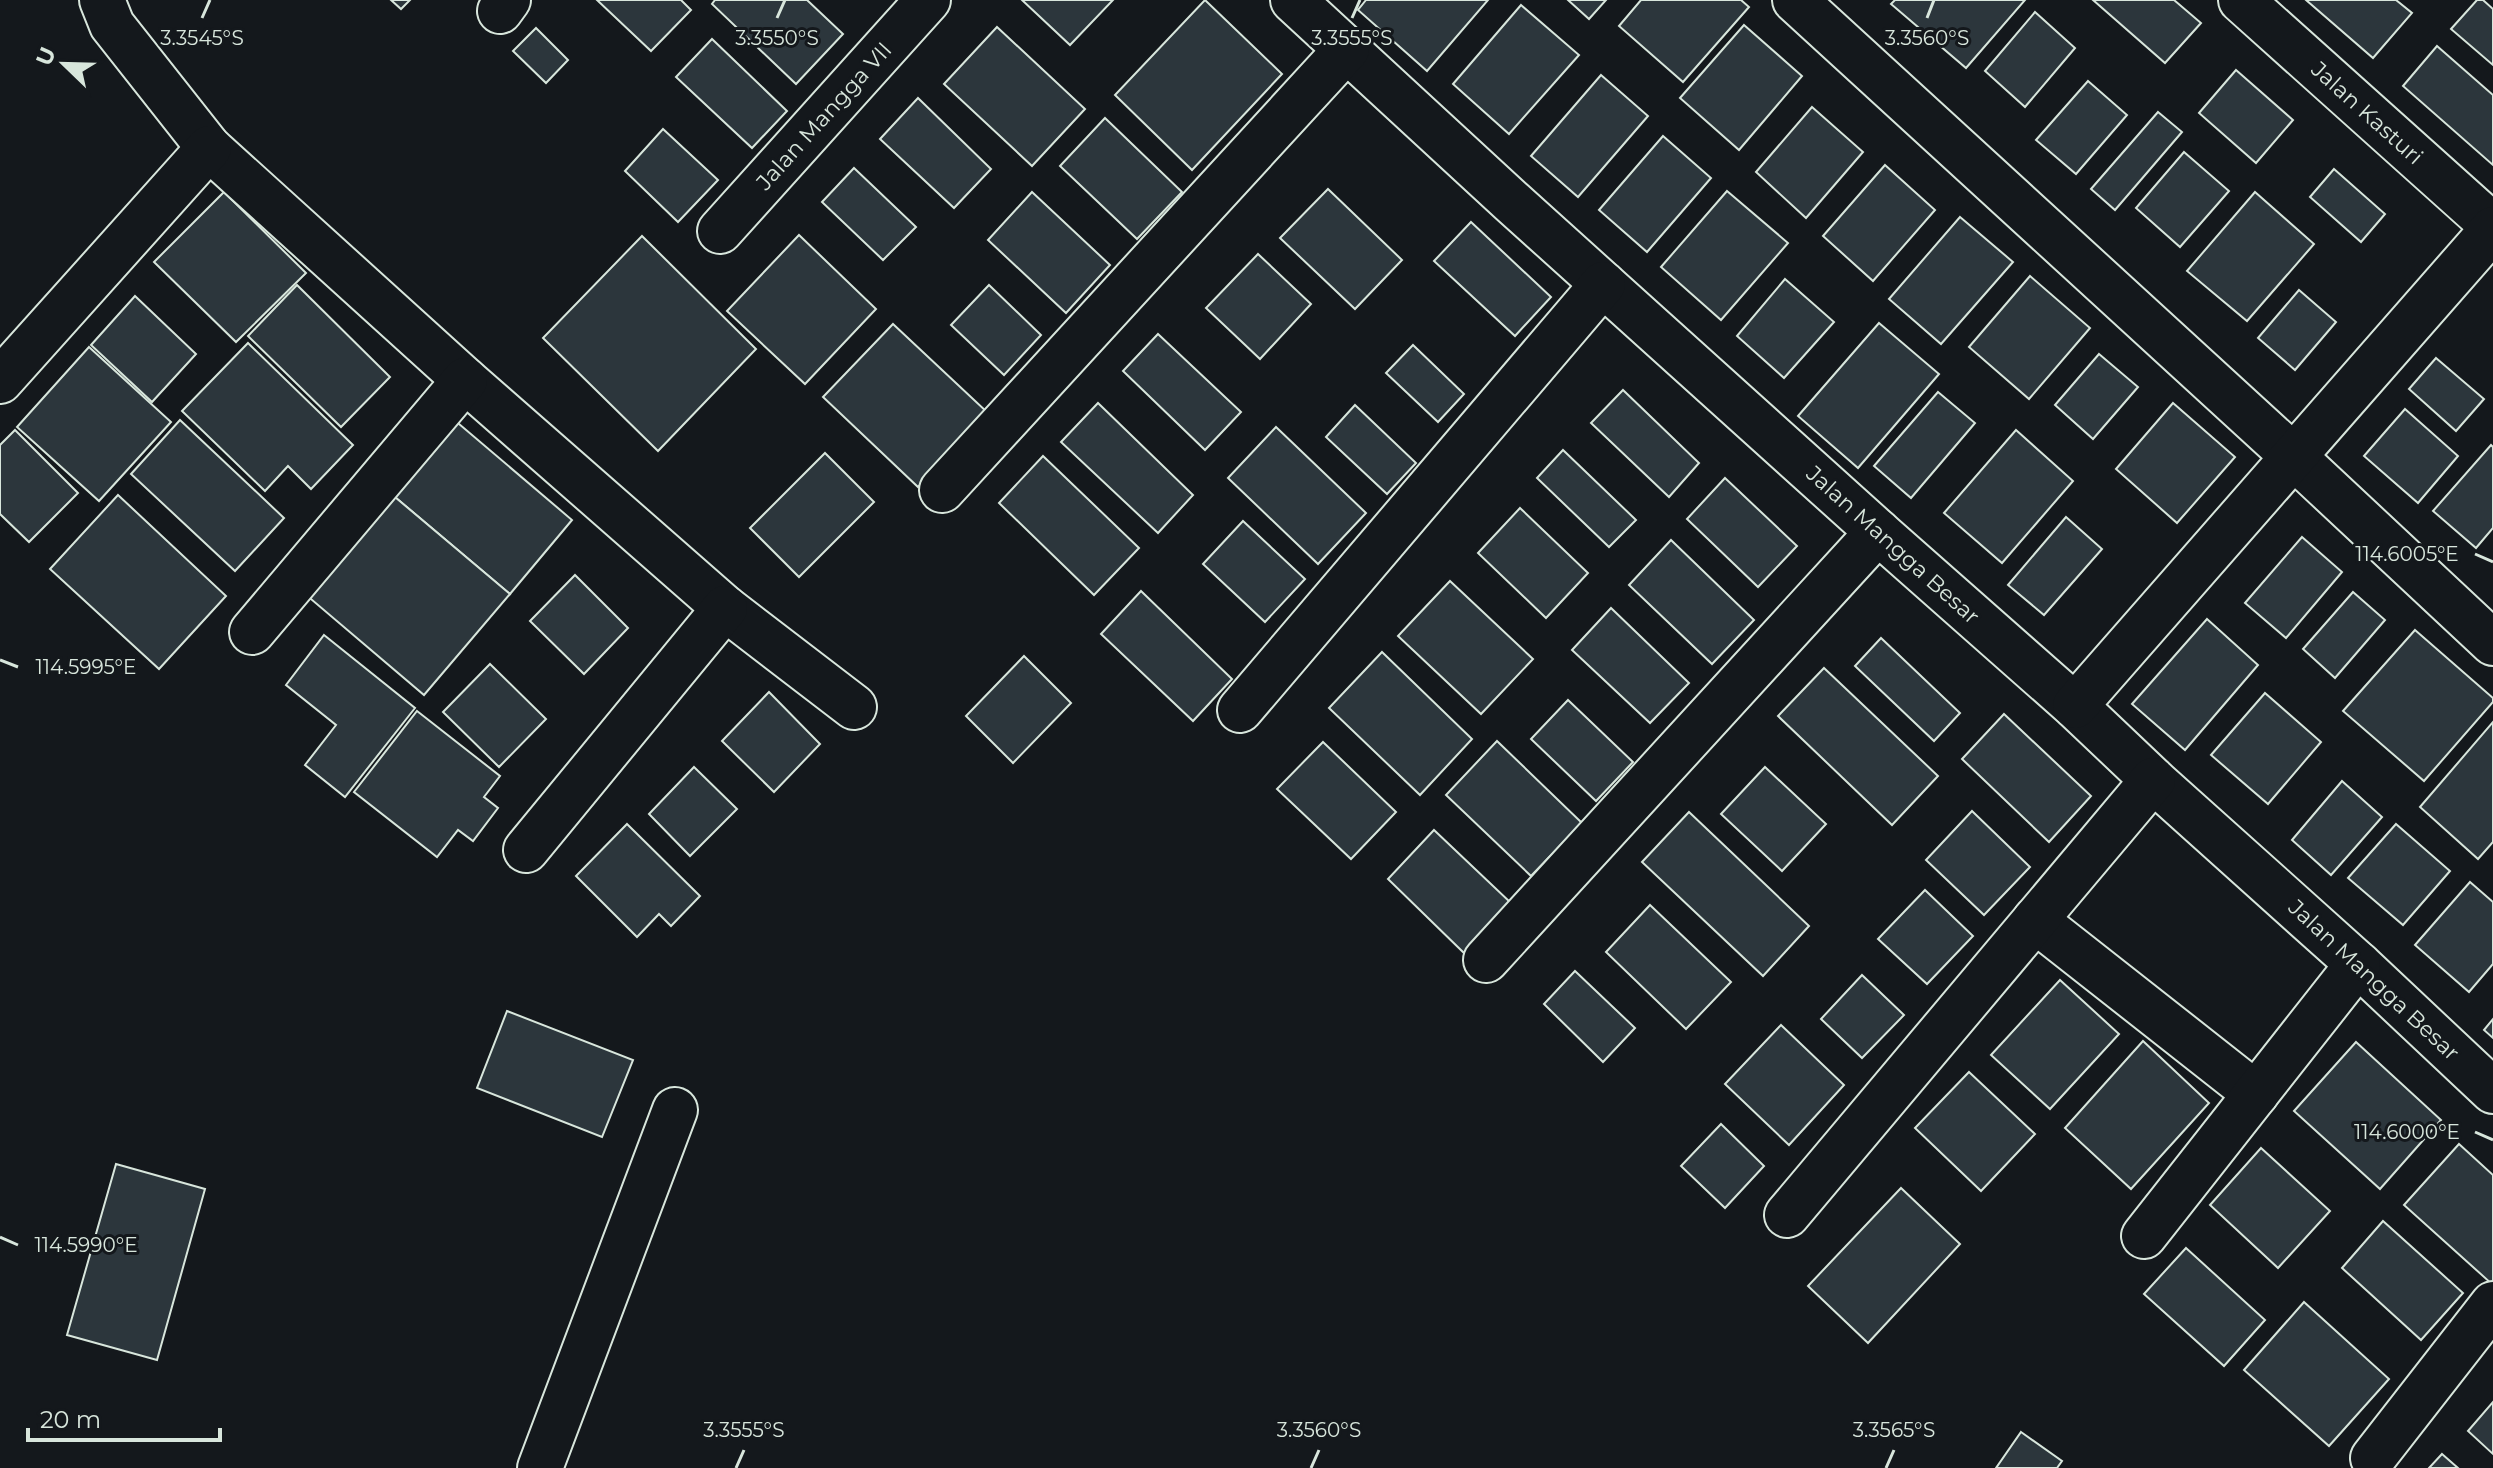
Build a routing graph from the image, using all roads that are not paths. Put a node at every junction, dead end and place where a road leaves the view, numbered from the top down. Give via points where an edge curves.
1 (102, 0) edge
2 (928, 0) edge
3 (1293, 0) edge
4 (1795, 0) edge
5 (2241, 0) edge
6 (1347, 49) junction
7 (209, 148) junction
8 (2493, 228) edge
9 (720, 231) dead end
10 (1603, 284) junction
11 (465, 380) junction
12 (0, 381) edge
13 (2294, 457) junction
14 (942, 490) dead end
15 (1878, 532) junction
16 (725, 608) junction
17 (252, 632) dead end
18 (2493, 643) edge
19 (2075, 706) junction
20 (854, 707) dead end
21 (1240, 710) dead end
22 (2153, 780) junction
23 (526, 850) dead end
24 (2035, 920) junction
25 (1486, 960) dead end
26 (2358, 964) junction
27 (2493, 1091) edge
28 (2256, 1094) junction
29 (675, 1110) dead end
30 (1787, 1215) dead end
31 (2144, 1236) dead end
32 (2493, 1304) edge
33 (2373, 1458) dead end
34 (540, 1468) edge

1 - 7 street via 112,25
2 - 9 street, Jalan Mangga VII
3 - 6 street, Jalan Mangga Besar
4 - 13 street
5 - 8 street, Jalan Kasturi
6 - 10 street, Jalan Mangga Besar
6 - 14 street
7 - 11 street
7 - 12 street
8 - 13 street
10 - 15 street, Jalan Mangga Besar
10 - 21 street
11 - 16 street
11 - 17 street
13 - 18 street
13 - 19 street
15 - 19 street, Jalan Mangga Besar
15 - 25 street
16 - 20 street
16 - 23 street
19 - 22 street, Jalan Mangga Besar
22 - 24 street
22 - 26 street, Jalan Mangga Besar
24 - 28 street
24 - 30 street
26 - 27 street, Jalan Mangga Besar
26 - 28 street
28 - 31 street
29 - 34 street
32 - 33 street

